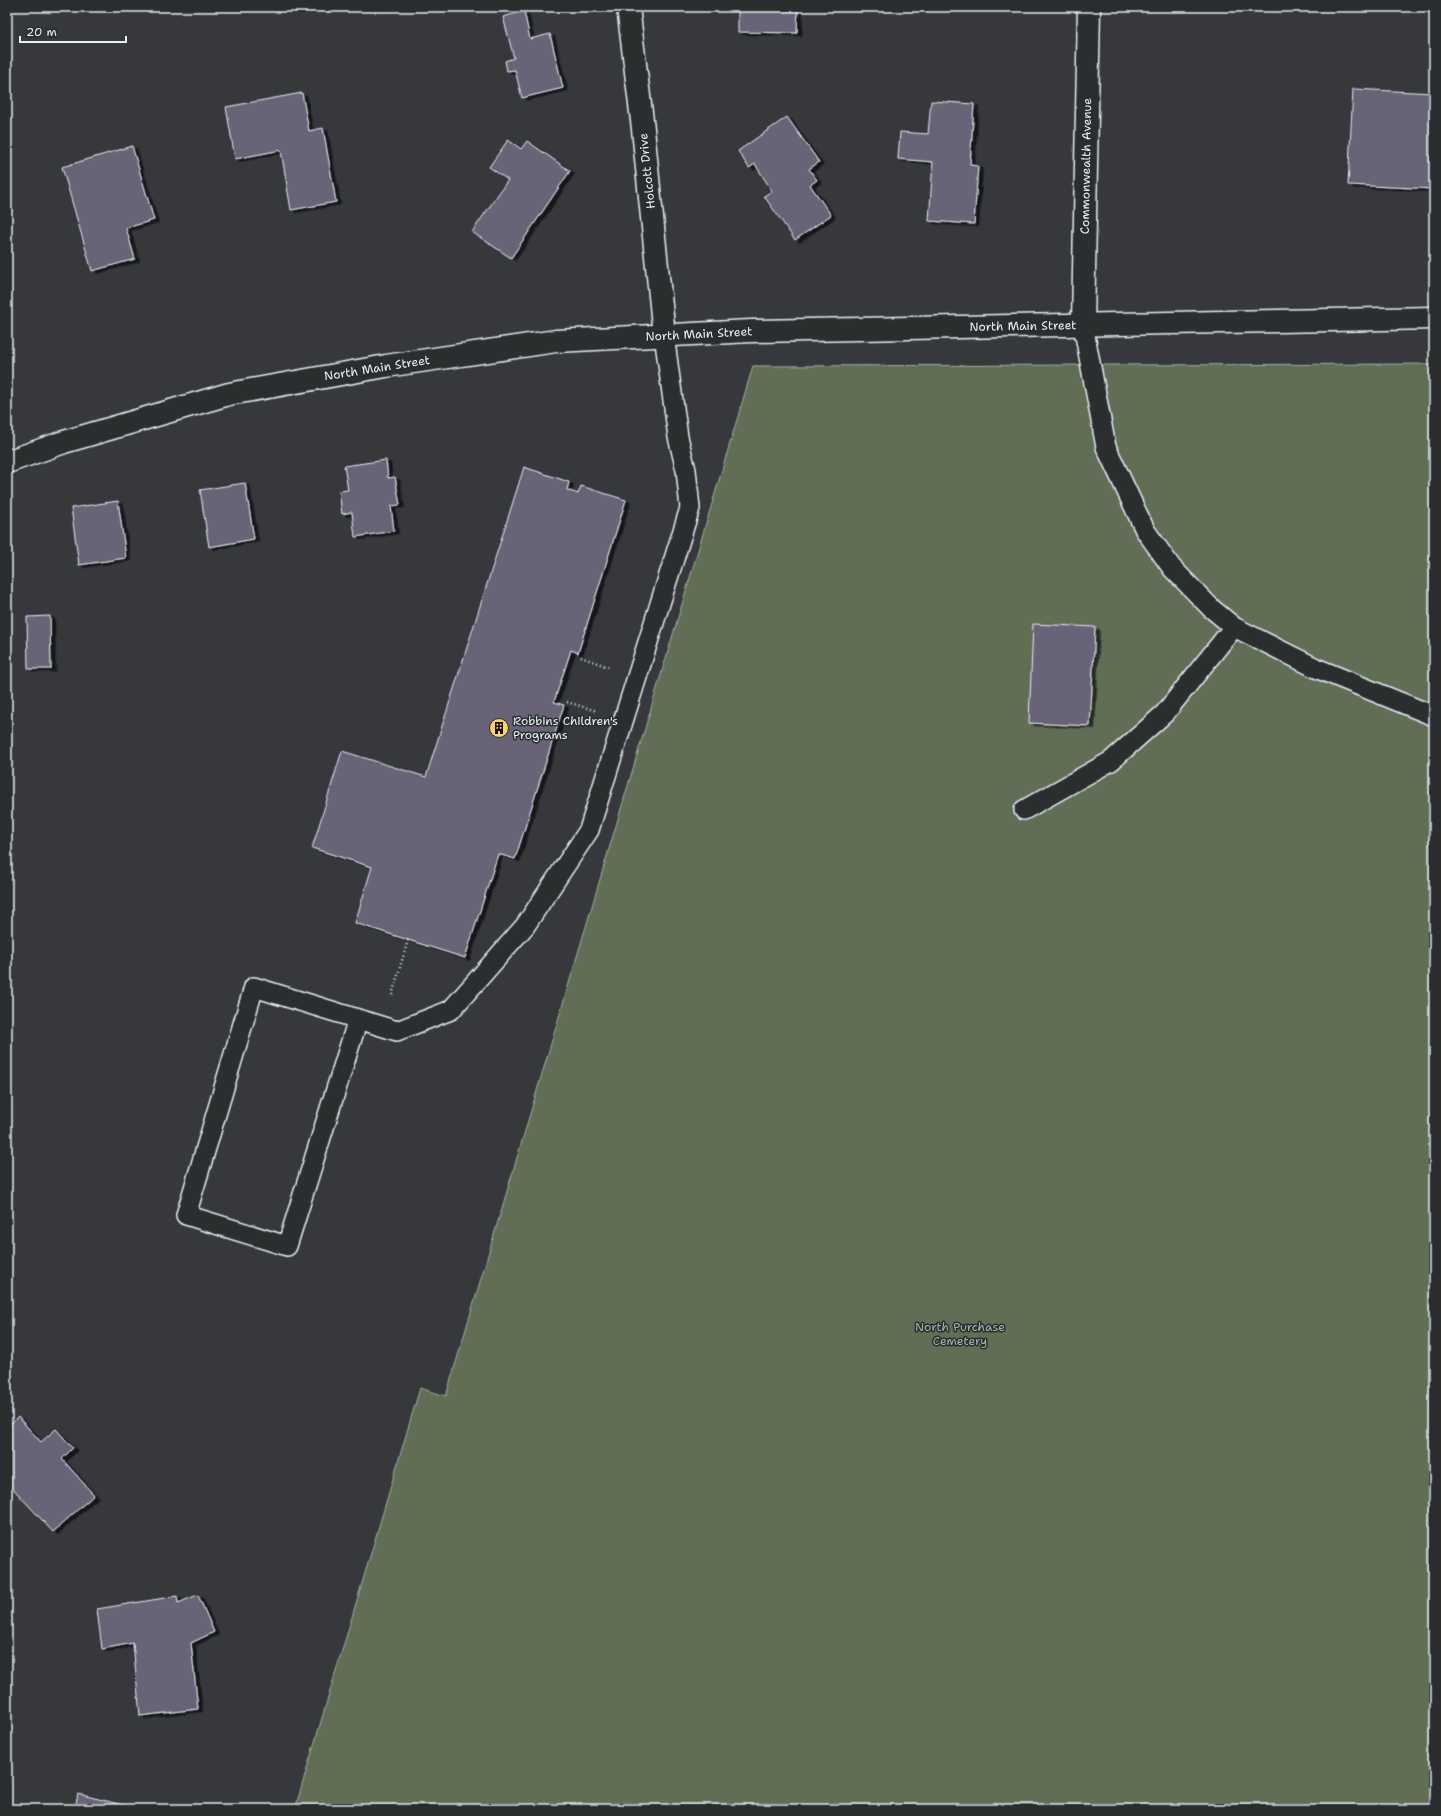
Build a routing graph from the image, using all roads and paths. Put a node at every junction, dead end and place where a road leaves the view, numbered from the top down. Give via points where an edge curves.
1 (628, 7) edge
2 (1089, 7) edge
3 (1434, 313) edge
4 (1405, 318) junction
5 (1434, 318) edge
6 (1083, 325) junction
7 (664, 335) junction
8 (7, 462) edge
9 (1234, 627) junction
10 (581, 658) dead end
11 (612, 670) dead end
12 (567, 702) dead end
13 (600, 708) dead end
14 (1434, 716) edge
15 (1024, 810) dead end
16 (408, 940) dead end
17 (392, 995) dead end
18 (358, 1019) junction

1 - 7 main road, Holcott Drive
2 - 6 main road, Commonwealth Avenue
3 - 4 main road, North Main Street
4 - 5 main road, North Main Street
4 - 6 main road, North Main Street
6 - 7 main road, North Main Street
6 - 9 lane via 1106,447 1146,530 1172,568 1211,608
7 - 8 main road, North Main Street via 556,341 386,366 228,394 64,442
7 - 18 lane via 690,508 589,830 525,926 451,1010 397,1031
9 - 14 lane via 1316,668
9 - 15 lane via 1165,713 1112,761
10 - 11 path via 610,667
12 - 13 path via 597,711
16 - 17 path
18 - 18 lane via 254,987 186,1214 288,1246

